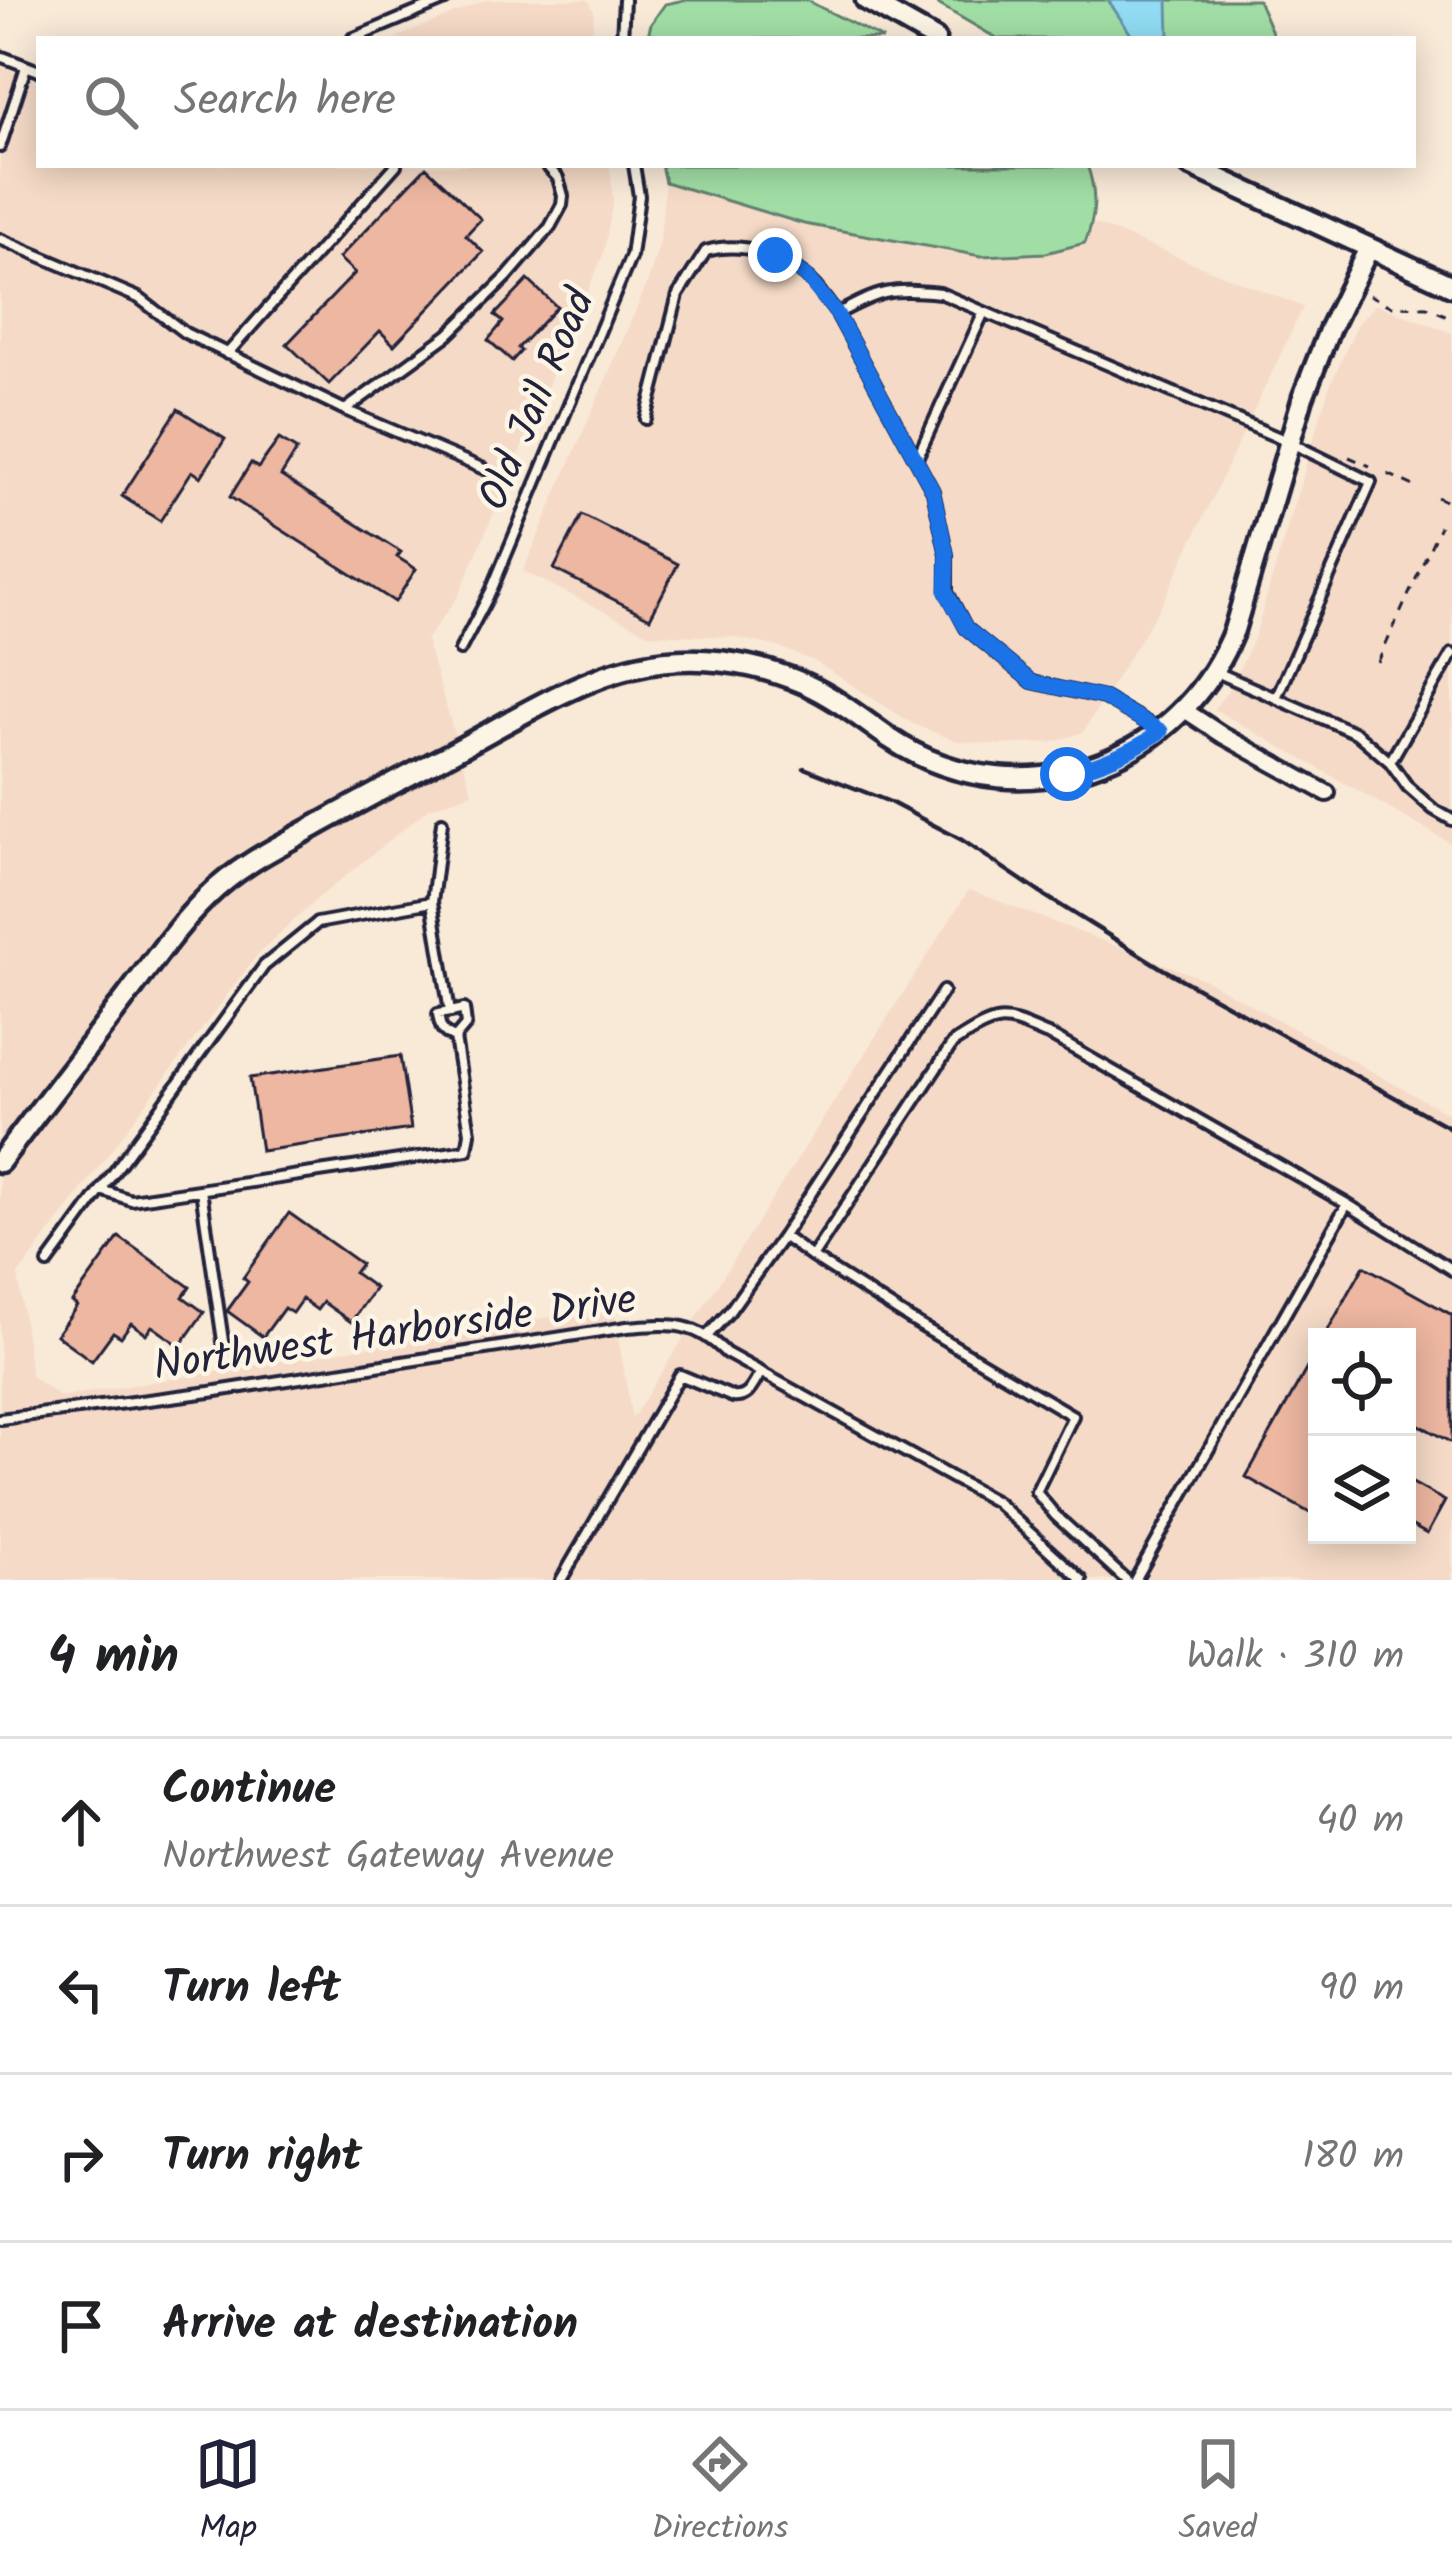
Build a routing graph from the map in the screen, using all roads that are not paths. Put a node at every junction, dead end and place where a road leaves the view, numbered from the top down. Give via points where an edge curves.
1 (445, 0) edge
2 (624, 0) edge
3 (866, 0) edge
4 (359, 36) edge
5 (622, 36) edge
6 (930, 36) edge
7 (0, 56) edge
8 (26, 67) junction
9 (36, 69) edge
10 (0, 147) edge
11 (393, 168) edge
12 (549, 168) edge
13 (634, 168) edge
14 (1196, 168) edge
15 (0, 239) edge
16 (1369, 248) junction
17 (1452, 286) edge
18 (984, 312) junction
19 (837, 314) junction
20 (227, 354) junction
21 (345, 410) junction
22 (646, 419) dead end
23 (1289, 442) junction
24 (916, 459) junction
25 (484, 469) dead end
26 (460, 650) dead end
27 (1452, 654) edge
28 (1214, 671) junction
29 (1276, 698) junction
30 (1183, 709) junction
31 (1161, 731) junction
32 (1390, 762) junction
33 (1327, 793) dead end
34 (1452, 820) edge
35 (442, 822) dead end
36 (432, 902) junction
37 (944, 991) dead end
38 (451, 1012) junction
39 (455, 1038) junction
40 (0, 1162) edge
41 (101, 1190) junction
42 (201, 1190) junction
43 (1347, 1204) junction
44 (783, 1236) junction
45 (812, 1257) junction
46 (48, 1263) dead end
47 (1452, 1270) edge
48 (708, 1335) junction
49 (224, 1348) dead end
50 (761, 1372) junction
51 (0, 1418) edge
52 (561, 1580) edge
53 (1082, 1580) edge
54 (1130, 1580) edge

1 - 4 lane
2 - 5 lane
3 - 6 street
7 - 8 lane
8 - 9 lane
8 - 10 lane
11 - 20 lane
12 - 21 lane via 563,196 550,227 448,335
13 - 26 lane, Old Jail Road via 632,256
14 - 16 street
15 - 20 lane via 139,298
16 - 17 street
16 - 23 street via 1312,370
18 - 19 lane via 940,293 898,289
18 - 23 lane
18 - 24 lane
19 - 22 lane via 806,276 775,255 706,251 678,296
19 - 24 lane
20 - 21 lane
21 - 25 lane
23 - 28 street via 1234,630
23 - 29 lane via 1371,482
24 - 31 lane via 933,491 946,592 966,628 1032,682 1104,698
27 - 32 lane
28 - 29 lane
28 - 30 street
29 - 32 lane via 1356,733
30 - 31 street
30 - 33 street
31 - 40 street via 1067,774 1010,779 919,756 808,685 752,667 687,660 617,672 372,795 252,861 208,895
32 - 34 lane
35 - 36 lane
36 - 38 lane
36 - 41 lane via 317,923 265,966
37 - 44 lane
38 - 39 lane via 464,1010 466,1025
38 - 39 lane via 438,1014 440,1029
39 - 42 lane via 467,1150
41 - 42 lane via 131,1200
41 - 46 lane
42 - 49 lane
43 - 45 lane via 1006,1018 953,1043
43 - 47 lane
43 - 54 lane
44 - 45 lane
44 - 48 lane
45 - 54 lane via 1073,1416 1036,1492
48 - 50 lane, Northwest Harborside Drive
48 - 51 lane, Northwest Harborside Drive via 674,1324 627,1327
50 - 52 lane via 742,1398 680,1375
50 - 53 lane, Northwest Harborside Drive via 996,1502

